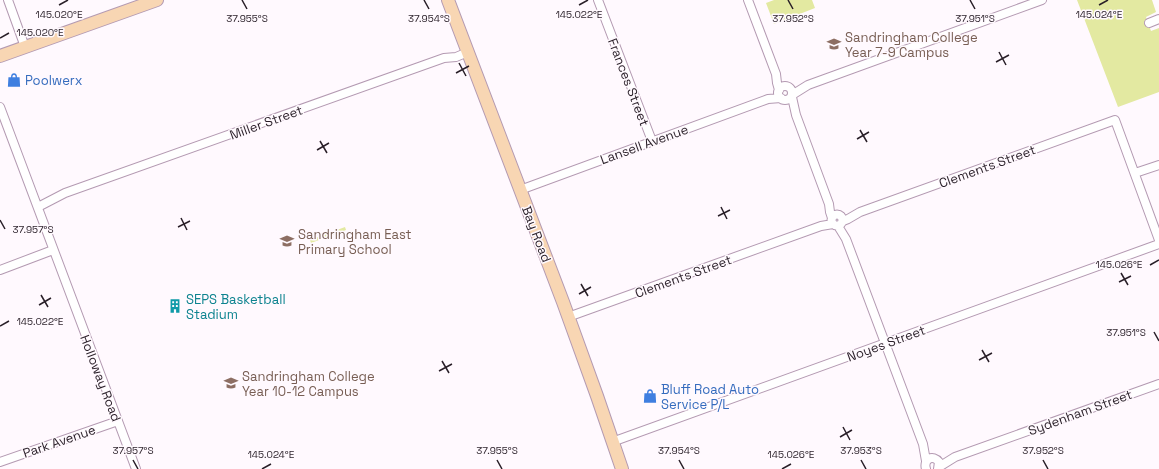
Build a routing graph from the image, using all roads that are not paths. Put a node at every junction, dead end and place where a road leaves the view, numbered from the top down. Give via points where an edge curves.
1 (8, 0) edge
2 (157, 0) edge
3 (448, 0) edge
4 (598, 0) edge
5 (748, 0) edge
6 (1042, 0) edge
7 (1159, 19) edge
8 (1149, 23) dead end
9 (24, 47) junction
10 (468, 52) junction
11 (0, 56) edge
12 (786, 93) junction
13 (0, 107) edge
14 (652, 141) junction
15 (1159, 165) edge
16 (1135, 173) junction
17 (520, 190) junction
18 (36, 203) junction
19 (837, 220) junction
20 (1159, 240) edge
21 (1159, 244) edge
22 (53, 250) junction
23 (0, 270) edge
24 (568, 317) junction
25 (885, 343) junction
26 (1159, 384) edge
27 (118, 421) junction
28 (612, 442) junction
29 (0, 462) edge
30 (932, 464) edge
31 (136, 469) edge
32 (622, 469) edge
33 (916, 469) edge

1 - 9 street
2 - 9 main road
3 - 10 main road, Bay Road
4 - 14 street, Frances Street
5 - 12 street via 776,74 777,83
6 - 12 street, Lansell Avenue
7 - 8 street
9 - 11 main road
10 - 17 main road, Bay Road
10 - 18 street, Miller Street via 444,58
12 - 14 street, Lansell Avenue
12 - 19 street via 830,212
13 - 18 street, Holloway Road
14 - 17 street, Lansell Avenue
15 - 16 street
16 - 19 street, Clements Street via 1115,120 860,212 848,219
16 - 20 street
17 - 24 main road, Bay Road
18 - 22 street, Holloway Road
19 - 24 street, Clements Street
19 - 25 street via 846,232 846,239
21 - 25 street, Noyes Street
22 - 23 street
22 - 27 street, Holloway Road
24 - 28 main road, Bay Road via 598,396
25 - 28 street, Noyes Street
25 - 30 street
26 - 30 street, Sydenham Street
27 - 29 street, Park Avenue
27 - 31 street, Holloway Road
28 - 32 main road, Bay Road
30 - 33 street, Sydenham Street

